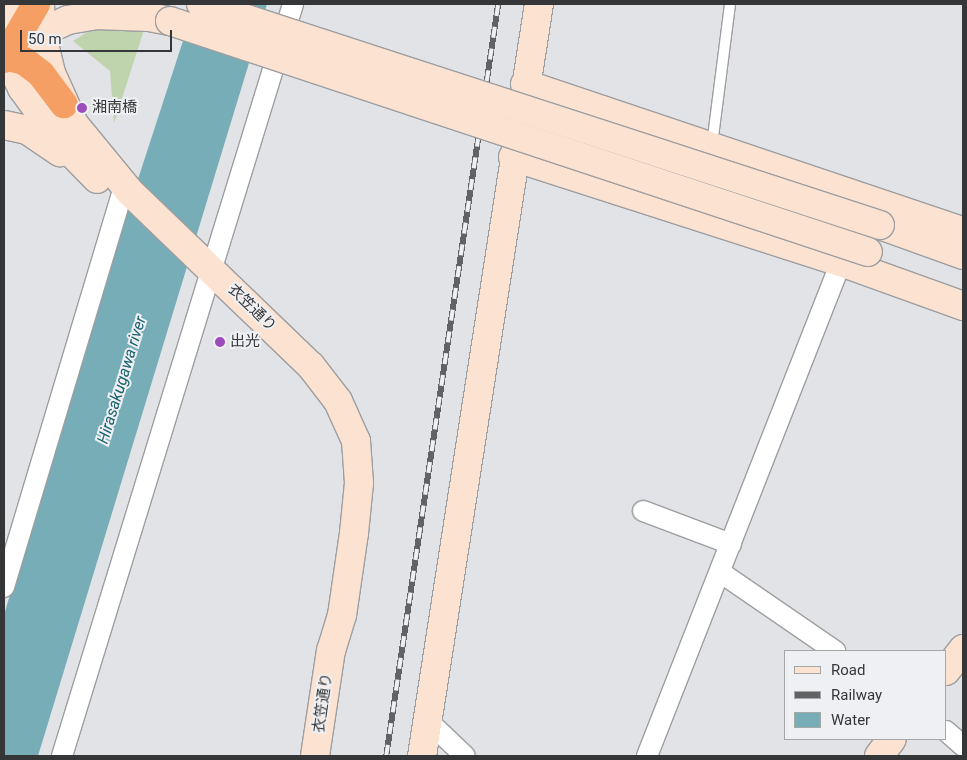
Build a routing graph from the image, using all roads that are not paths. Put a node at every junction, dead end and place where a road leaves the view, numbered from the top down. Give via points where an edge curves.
1 (201, 4) edge
2 (293, 4) edge
3 (539, 4) edge
4 (730, 4) edge
5 (34, 9) edge
6 (4, 19) edge
7 (4, 27) edge
8 (4, 53) edge
9 (525, 84) junction
10 (570, 98) junction
11 (64, 104) junction
12 (4, 125) edge
13 (712, 145) junction
14 (513, 157) junction
15 (557, 171) junction
16 (121, 196) junction
17 (963, 230) edge
18 (963, 255) edge
19 (841, 262) junction
20 (205, 274) junction
21 (963, 286) edge
22 (963, 306) edge
23 (643, 512) dead end
24 (730, 544) junction
25 (720, 572) junction
26 (4, 587) edge
27 (963, 648) edge
28 (834, 650) edge
29 (947, 670) edge
30 (427, 720) junction
31 (947, 732) edge
32 (891, 740) edge
33 (963, 746) edge
34 (62, 756) edge
35 (315, 756) edge
36 (422, 756) edge
37 (465, 756) edge
38 (647, 756) edge
39 (878, 756) edge

1 - 18 street, bridge via 880,225
2 - 20 street
3 - 9 street
4 - 13 lane
5 - 6 street
5 - 7 street
5 - 8 highway
5 - 11 street, 衣笠通り
5 - 21 street, bridge via 68,20 96,15 170,21
8 - 11 highway via 24,61 41,74
8 - 16 street, 衣笠通り via 40,114
9 - 10 street
9 - 14 street
10 - 13 street
10 - 15 street
11 - 16 street, 衣笠通り
12 - 16 street, 衣笠通り via 27,130
13 - 17 street
14 - 15 street
14 - 30 street
15 - 19 street
16 - 20 street, 衣笠通り
16 - 26 street
19 - 22 street
19 - 24 street
20 - 34 street
20 - 35 street, 衣笠通り via 303,379 326,409 342,443 344,481 326,610 331,650
23 - 24 street
24 - 25 street
25 - 28 street
25 - 38 street
27 - 29 street
30 - 36 street
30 - 37 street
31 - 33 street
32 - 39 street

